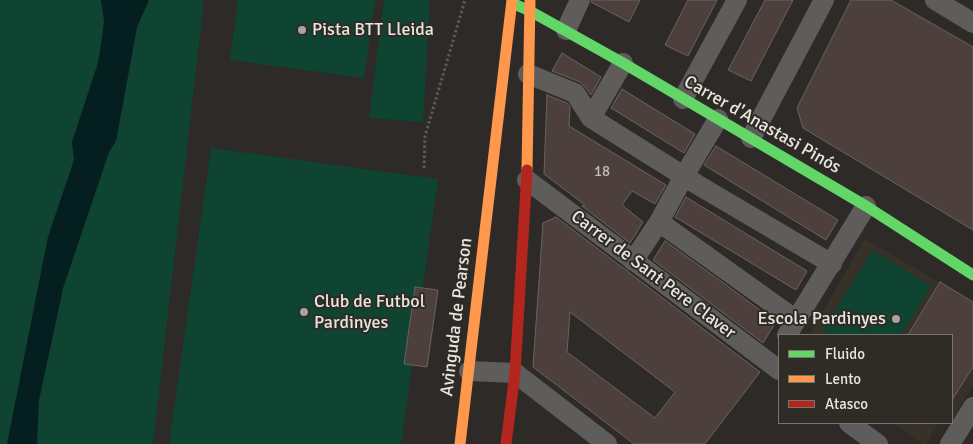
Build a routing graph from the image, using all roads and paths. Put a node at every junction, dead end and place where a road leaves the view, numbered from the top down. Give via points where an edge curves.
1 (466, 0) edge
2 (580, 0) edge
3 (737, 0) edge
4 (823, 0) edge
5 (935, 0) edge
6 (512, 1) edge
7 (530, 5) edge
8 (973, 22) edge
9 (566, 30) junction
10 (623, 63) junction
11 (528, 74) junction
12 (683, 99) junction
13 (591, 118) junction
14 (718, 120) junction
15 (751, 138) junction
16 (494, 146) junction
17 (504, 158) dead end
18 (424, 168) dead end
19 (684, 176) junction
20 (521, 185) junction
21 (866, 206) junction
22 (658, 222) junction
23 (633, 261) junction
24 (832, 264) junction
25 (973, 275) edge
26 (792, 328) edge
27 (777, 361) edge
28 (468, 371) junction
29 (516, 373) junction
30 (973, 407) edge
31 (850, 424) edge
32 (460, 444) edge
33 (506, 444) edge
34 (607, 444) edge
35 (878, 444) edge
36 (950, 444) edge

1 - 18 path via 425,136
2 - 9 street
3 - 12 street
4 - 15 street
5 - 8 street
6 - 7 street, Avinguda de Pearson
6 - 16 street, Avinguda de Pearson
7 - 9 street, Carrer d'Anastasi Pinós
7 - 11 street
9 - 10 street, Carrer d'Anastasi Pinós
10 - 12 street, Carrer d'Anastasi Pinós
10 - 13 street
11 - 13 street via 575,93
11 - 20 street
12 - 14 street, Carrer d'Anastasi Pinós
13 - 19 street
14 - 15 street, Carrer d'Anastasi Pinós
14 - 19 street
15 - 21 street, Carrer d'Anastasi Pinós
16 - 17 street
16 - 28 street, Avinguda de Pearson via 493,190
19 - 22 street
19 - 24 street
20 - 23 street, Carrer de Sant Pere Claver
20 - 29 street
21 - 24 street
21 - 25 street, Carrer d'Anastasi Pinós
22 - 23 street
22 - 26 street
23 - 27 street, Carrer de Sant Pere Claver
24 - 26 street
28 - 29 street
28 - 32 street, Avinguda de Pearson
29 - 33 street
29 - 34 street
30 - 36 street
31 - 35 street

